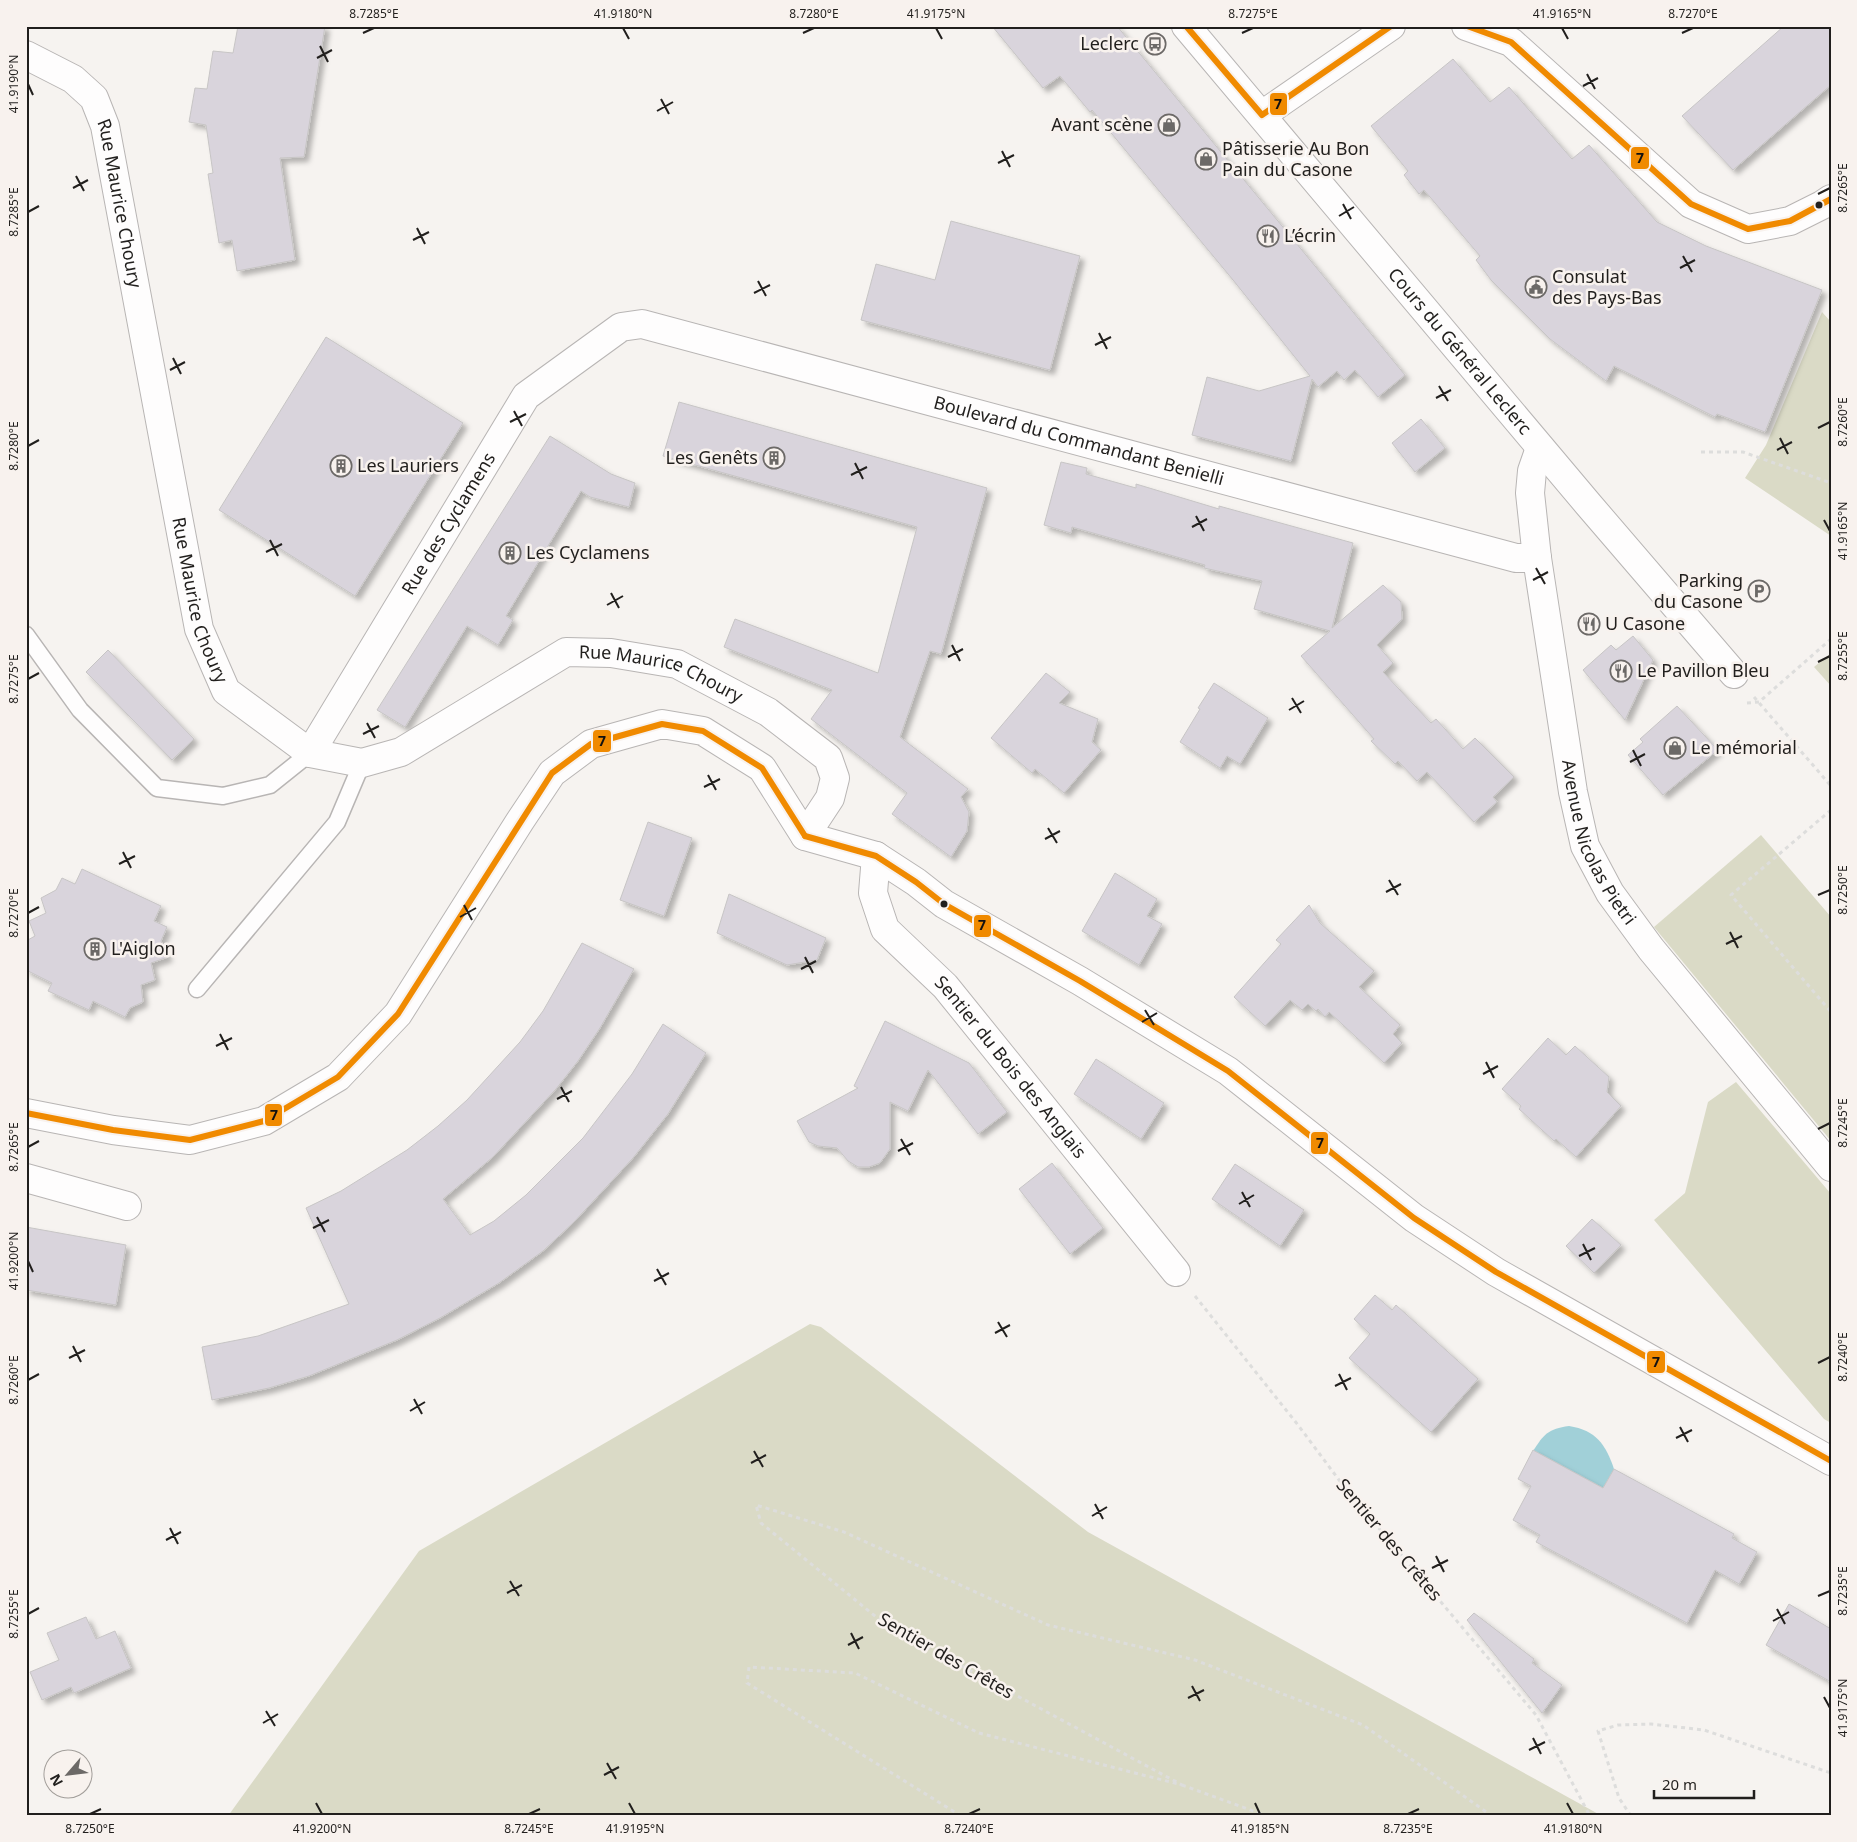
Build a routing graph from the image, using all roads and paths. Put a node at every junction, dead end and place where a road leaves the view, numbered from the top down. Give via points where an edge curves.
1 (1186, 26) edge
2 (1391, 26) edge
3 (1466, 26) edge
4 (26, 55) edge
5 (1262, 115) junction
6 (1831, 199) edge
7 (620, 327) joint
8 (1540, 448) junction
9 (1701, 452) dead end
10 (1831, 483) edge
11 (1537, 558) junction
12 (26, 635) edge
13 (1831, 640) edge
14 (1734, 674) dead end
15 (1759, 702) dead end
16 (1766, 710) dead end
17 (310, 753) junction
18 (362, 763) junction
19 (1831, 786) edge
20 (1831, 810) edge
21 (805, 836) junction
22 (876, 856) junction
23 (197, 988) dead end
24 (1831, 1012) edge
25 (26, 1113) edge
26 (1831, 1167) edge
27 (26, 1178) edge
28 (127, 1206) dead end
29 (1176, 1272) joint
30 (1831, 1461) edge
31 (1831, 1773) edge
32 (1182, 1785) junction
33 (961, 1816) edge
34 (1267, 1816) edge
35 (1492, 1816) edge
36 (1590, 1816) edge
37 (1631, 1816) edge

1 - 5 street, Cours du Général Leclerc
2 - 5 street
3 - 6 street via 1511,42 1691,204 1748,229 1790,221
4 - 17 street, Rue Maurice Choury via 74,79 94,98 104,126 199,628 226,691
5 - 8 street, Cours du Général Leclerc
7 - 11 street, Boulevard du Commandant Benielli via 642,324 1492,552 1516,558
7 - 17 street, Rue des Cyclamens via 526,396
8 - 11 street, Avenue Nicolas Pietri via 1532,471 1530,493
8 - 14 street, Cours du Général Leclerc
9 - 10 path via 1743,452
11 - 26 street, Avenue Nicolas Pietri via 1573,792 1585,846 1610,893 1651,949
12 - 17 lane via 80,710 158,788 223,796 232,794 270,785
13 - 15 path
16 - 19 path
17 - 18 street, Rue Maurice Choury
18 - 21 street, Rue Maurice Choury via 401,752 566,652 612,653 677,664 768,712 828,758 834,778 830,798
18 - 23 lane via 337,822
20 - 24 path via 1731,895
21 - 22 street
21 - 25 street via 762,768 703,730 662,724 591,744 552,774 398,1014 338,1077 264,1120 190,1140 112,1130
22 - 29 street, Sentier du Bois des Anglais via 873,893 885,929 945,986
22 - 30 street via 944,904 1080,981 1228,1071 1414,1218 1496,1272
27 - 28 street
29 - 36 path, Sentier des Crêtes via 1345,1488 1536,1715
31 - 37 path via 1704,1730 1618,1724 1598,1731 1619,1798
32 - 33 path via 979,1733 855,1673 749,1667 747,1683
32 - 34 path
32 - 35 path, Sentier des Crêtes via 886,1625 761,1523 756,1506 844,1532 1048,1625 1195,1660 1363,1725

